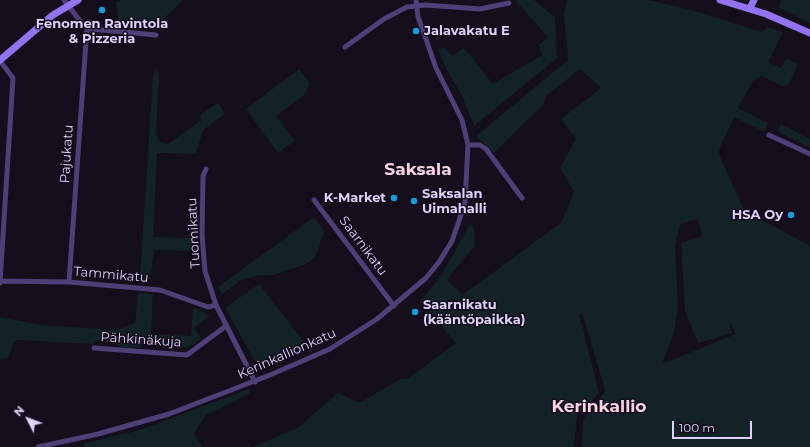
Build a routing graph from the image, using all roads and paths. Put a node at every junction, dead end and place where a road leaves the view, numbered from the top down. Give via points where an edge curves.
1 (78, 0) edge
2 (416, 0) edge
3 (720, 0) edge
4 (754, 0) edge
5 (66, 3) edge
6 (509, 3) dead end
7 (417, 6) junction
8 (750, 8) junction
9 (87, 27) junction
10 (810, 33) edge
11 (156, 35) dead end
12 (345, 47) dead end
13 (0, 60) edge
14 (768, 135) dead end
15 (468, 145) junction
16 (810, 154) edge
17 (206, 169) dead end
18 (522, 198) dead end
19 (314, 200) dead end
20 (0, 282) edge
21 (69, 282) junction
22 (216, 305) junction
23 (394, 306) junction
24 (226, 326) junction
25 (94, 348) dead end
26 (254, 382) junction
27 (38, 447) edge

1 - 5 street
2 - 7 street, Kerinkallionkatu
3 - 8 street
4 - 8 street
5 - 9 street
5 - 13 street
6 - 7 street via 480,9
7 - 12 street via 401,9
7 - 15 street, Kerinkallionkatu via 418,17 436,68 462,120
8 - 10 street
9 - 11 street via 102,31
9 - 21 street, Pajukatu
13 - 20 street via 13,78
14 - 16 street
15 - 18 street via 480,145 486,149
15 - 23 street, Kerinkallionkatu via 465,202 452,241 426,278
17 - 22 street, Tuomikatu via 203,176 202,235 206,271
19 - 23 street, Saarnikatu
20 - 21 street, Tammikatu
21 - 22 street, Tammikatu via 160,290 208,307
22 - 24 street, Tuomikatu
23 - 26 street, Kerinkallionkatu via 330,349
24 - 25 street, Pähkinäkuja via 187,355
24 - 26 street, Tuomikatu
26 - 27 street, Kerinkallionkatu via 169,414 98,434

